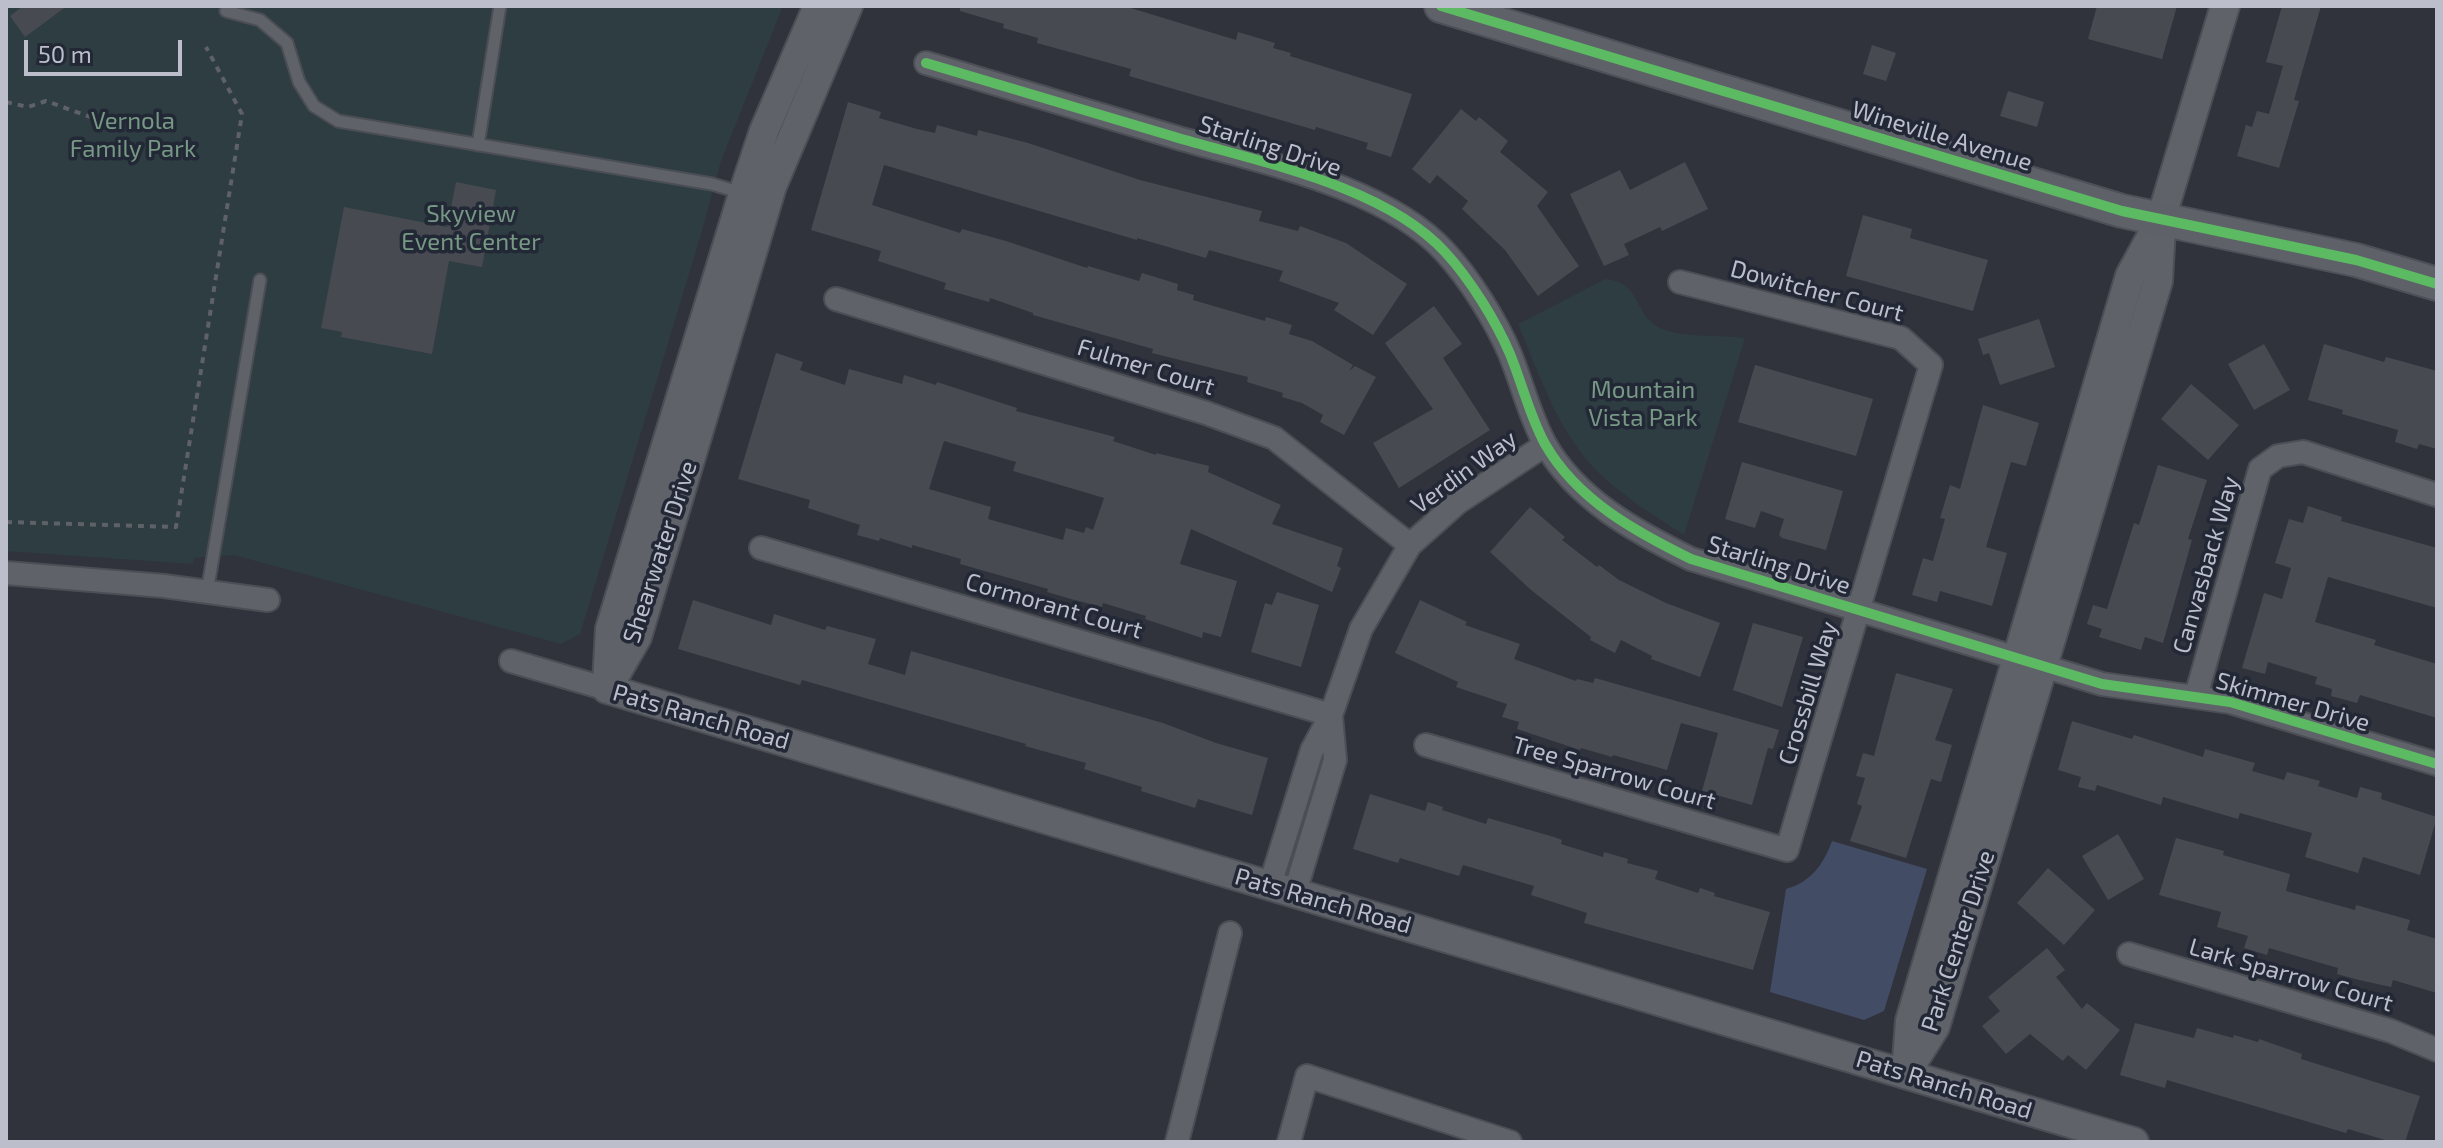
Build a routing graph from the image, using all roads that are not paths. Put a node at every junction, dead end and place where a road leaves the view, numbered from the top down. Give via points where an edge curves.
1 (500, 6) edge
2 (818, 6) edge
3 (848, 6) edge
4 (1441, 6) edge
5 (2225, 6) edge
6 (226, 11) dead end
7 (926, 63) dead end
8 (478, 145) junction
9 (743, 194) junction
10 (2161, 219) junction
11 (260, 280) dead end
12 (1680, 282) dead end
13 (2437, 284) edge
14 (836, 299) dead end
15 (1931, 365) joint
16 (1545, 445) junction
17 (2437, 495) edge
18 (1410, 545) junction
19 (761, 548) dead end
20 (6, 573) edge
21 (207, 592) junction
22 (268, 600) dead end
23 (1860, 610) junction
24 (511, 661) dead end
25 (2030, 662) junction
26 (607, 689) junction
27 (2196, 696) junction
28 (1331, 715) junction
29 (1426, 745) dead end
30 (2437, 764) edge
31 (1787, 850) joint
32 (1282, 889) junction
33 (1230, 933) dead end
34 (2129, 954) dead end
35 (2437, 1050) edge
36 (1906, 1074) junction
37 (1177, 1142) edge
38 (1289, 1142) edge
39 (1510, 1142) edge
40 (2134, 1142) edge

1 - 8 lane
2 - 9 street, Shearwater Drive
3 - 26 street, Shearwater Drive via 772,186 637,637
4 - 10 main road, Wineville Avenue
5 - 10 street, Park Center Drive
6 - 8 lane via 260,20 287,43 299,82 314,106 338,121
7 - 16 street, Starling Drive via 1289,170 1368,198 1405,218 1444,251 1471,284 1508,350
8 - 9 lane via 712,184
9 - 26 street, Shearwater Drive via 610,629
10 - 13 main road, Wineville Avenue via 2356,260
10 - 25 street, Park Center Drive via 2158,281
11 - 21 lane
12 - 15 street, Dowitcher Court via 1901,338
14 - 18 street, Fulmer Court via 1274,438
15 - 23 street, Crossbill Way
16 - 18 street, Verdin Way via 1457,503
16 - 23 street, Starling Drive via 1609,513 1647,537 1691,559
17 - 27 street, Canvasback Way via 2303,452 2278,456 2260,469
18 - 28 street, Verdin Way via 1361,629
19 - 28 street, Cormorant Court
20 - 21 street
21 - 22 street
23 - 25 street, Starling Drive
23 - 31 street, Crossbill Way
24 - 26 street, Pats Ranch Road
25 - 27 street, Skimmer Drive via 2126,689
25 - 36 street, Park Center Drive via 1910,1021
26 - 32 street, Pats Ranch Road
27 - 30 street, Skimmer Drive
28 - 32 street, Verdin Way via 1312,750
29 - 31 street, Tree Sparrow Court
32 - 36 street, Pats Ranch Road
33 - 37 street
34 - 35 street, Lark Sparrow Court via 2391,1031
36 - 40 street, Pats Ranch Road
38 - 39 street via 1307,1076

